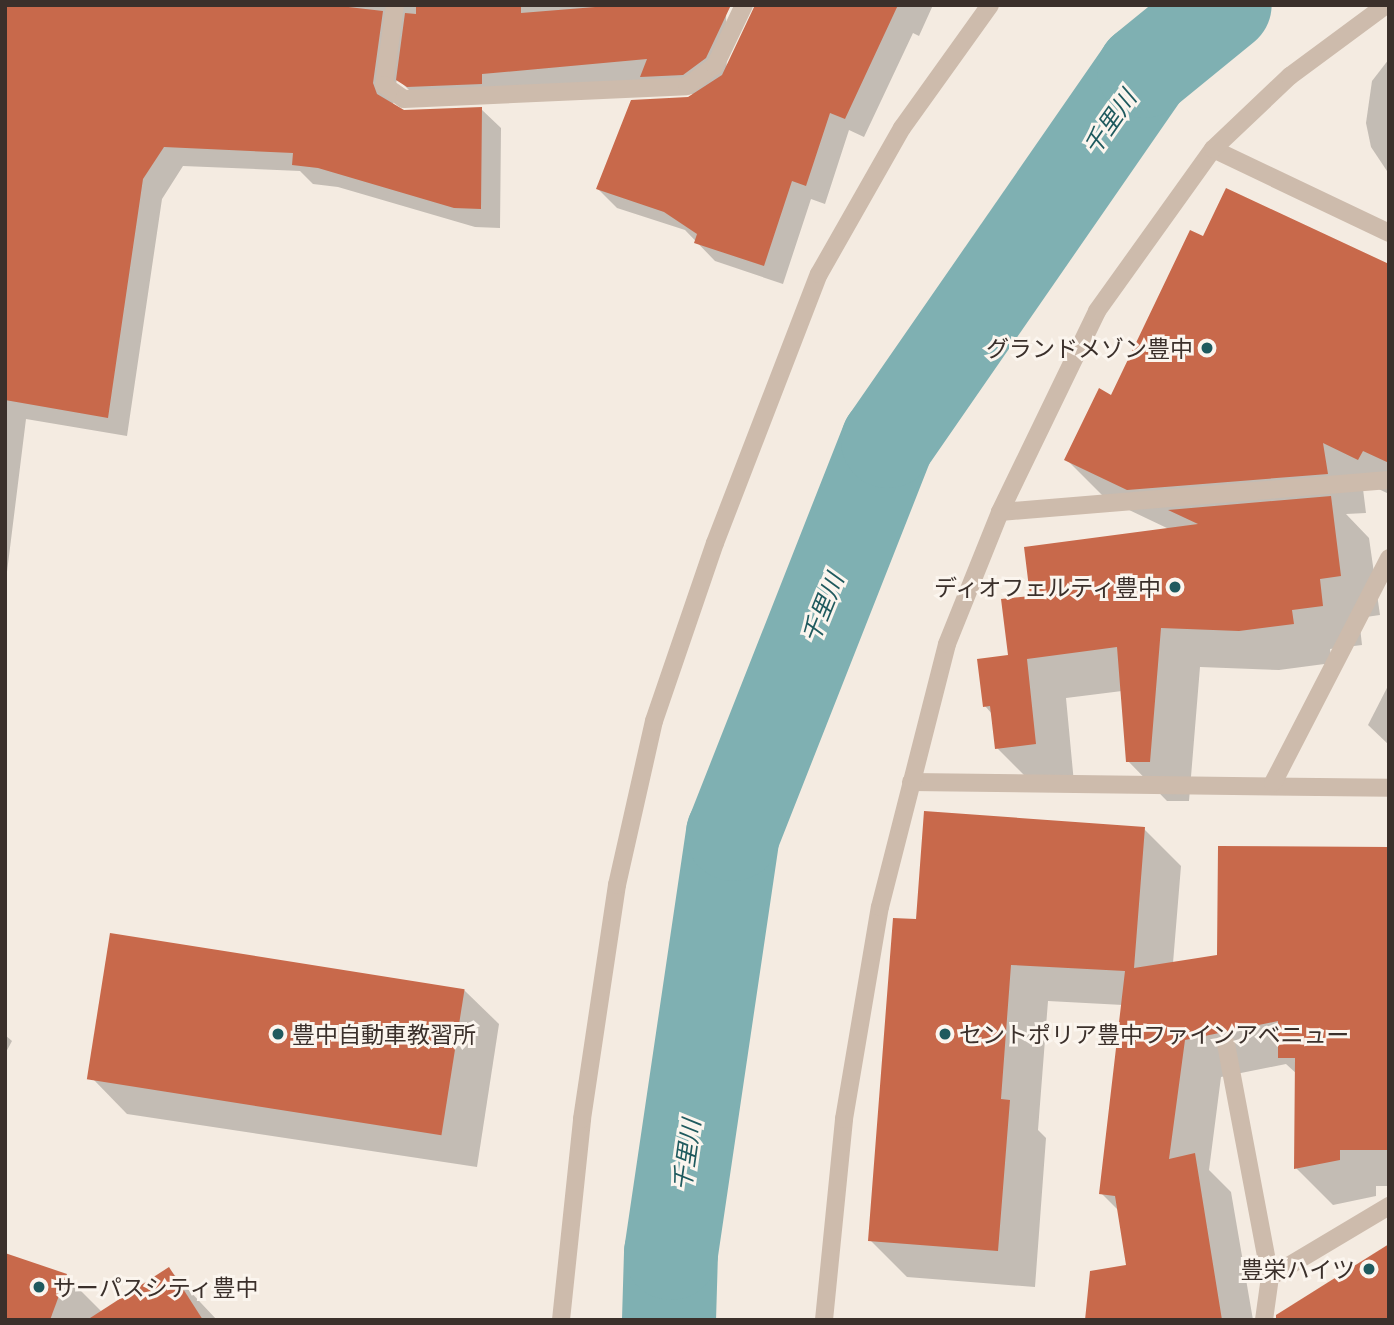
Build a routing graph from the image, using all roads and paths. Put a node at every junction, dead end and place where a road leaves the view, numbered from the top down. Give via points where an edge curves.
1 (394, 5) edge
2 (744, 5) edge
3 (989, 5) edge
4 (1386, 5) edge
5 (1213, 149) junction
6 (1389, 233) edge
7 (1389, 480) edge
8 (1000, 512) junction
9 (1389, 558) edge
10 (911, 782) junction
11 (1273, 783) junction
12 (1389, 788) edge
13 (1226, 1044) dead end
14 (1389, 1206) edge
15 (1270, 1277) junction
16 (561, 1320) edge
17 (824, 1320) edge
18 (1264, 1320) edge

1 - 2 street via 384,85 404,99 687,86 715,66
3 - 16 street via 902,128 819,274 715,543 654,721 617,884 582,1119
4 - 5 street via 1290,76
5 - 6 street
5 - 8 street via 1097,311
7 - 8 street
8 - 10 street via 947,644
9 - 11 street
10 - 11 street
10 - 17 street via 880,907 844,1119
11 - 12 street
13 - 15 street
14 - 15 street
15 - 18 street

